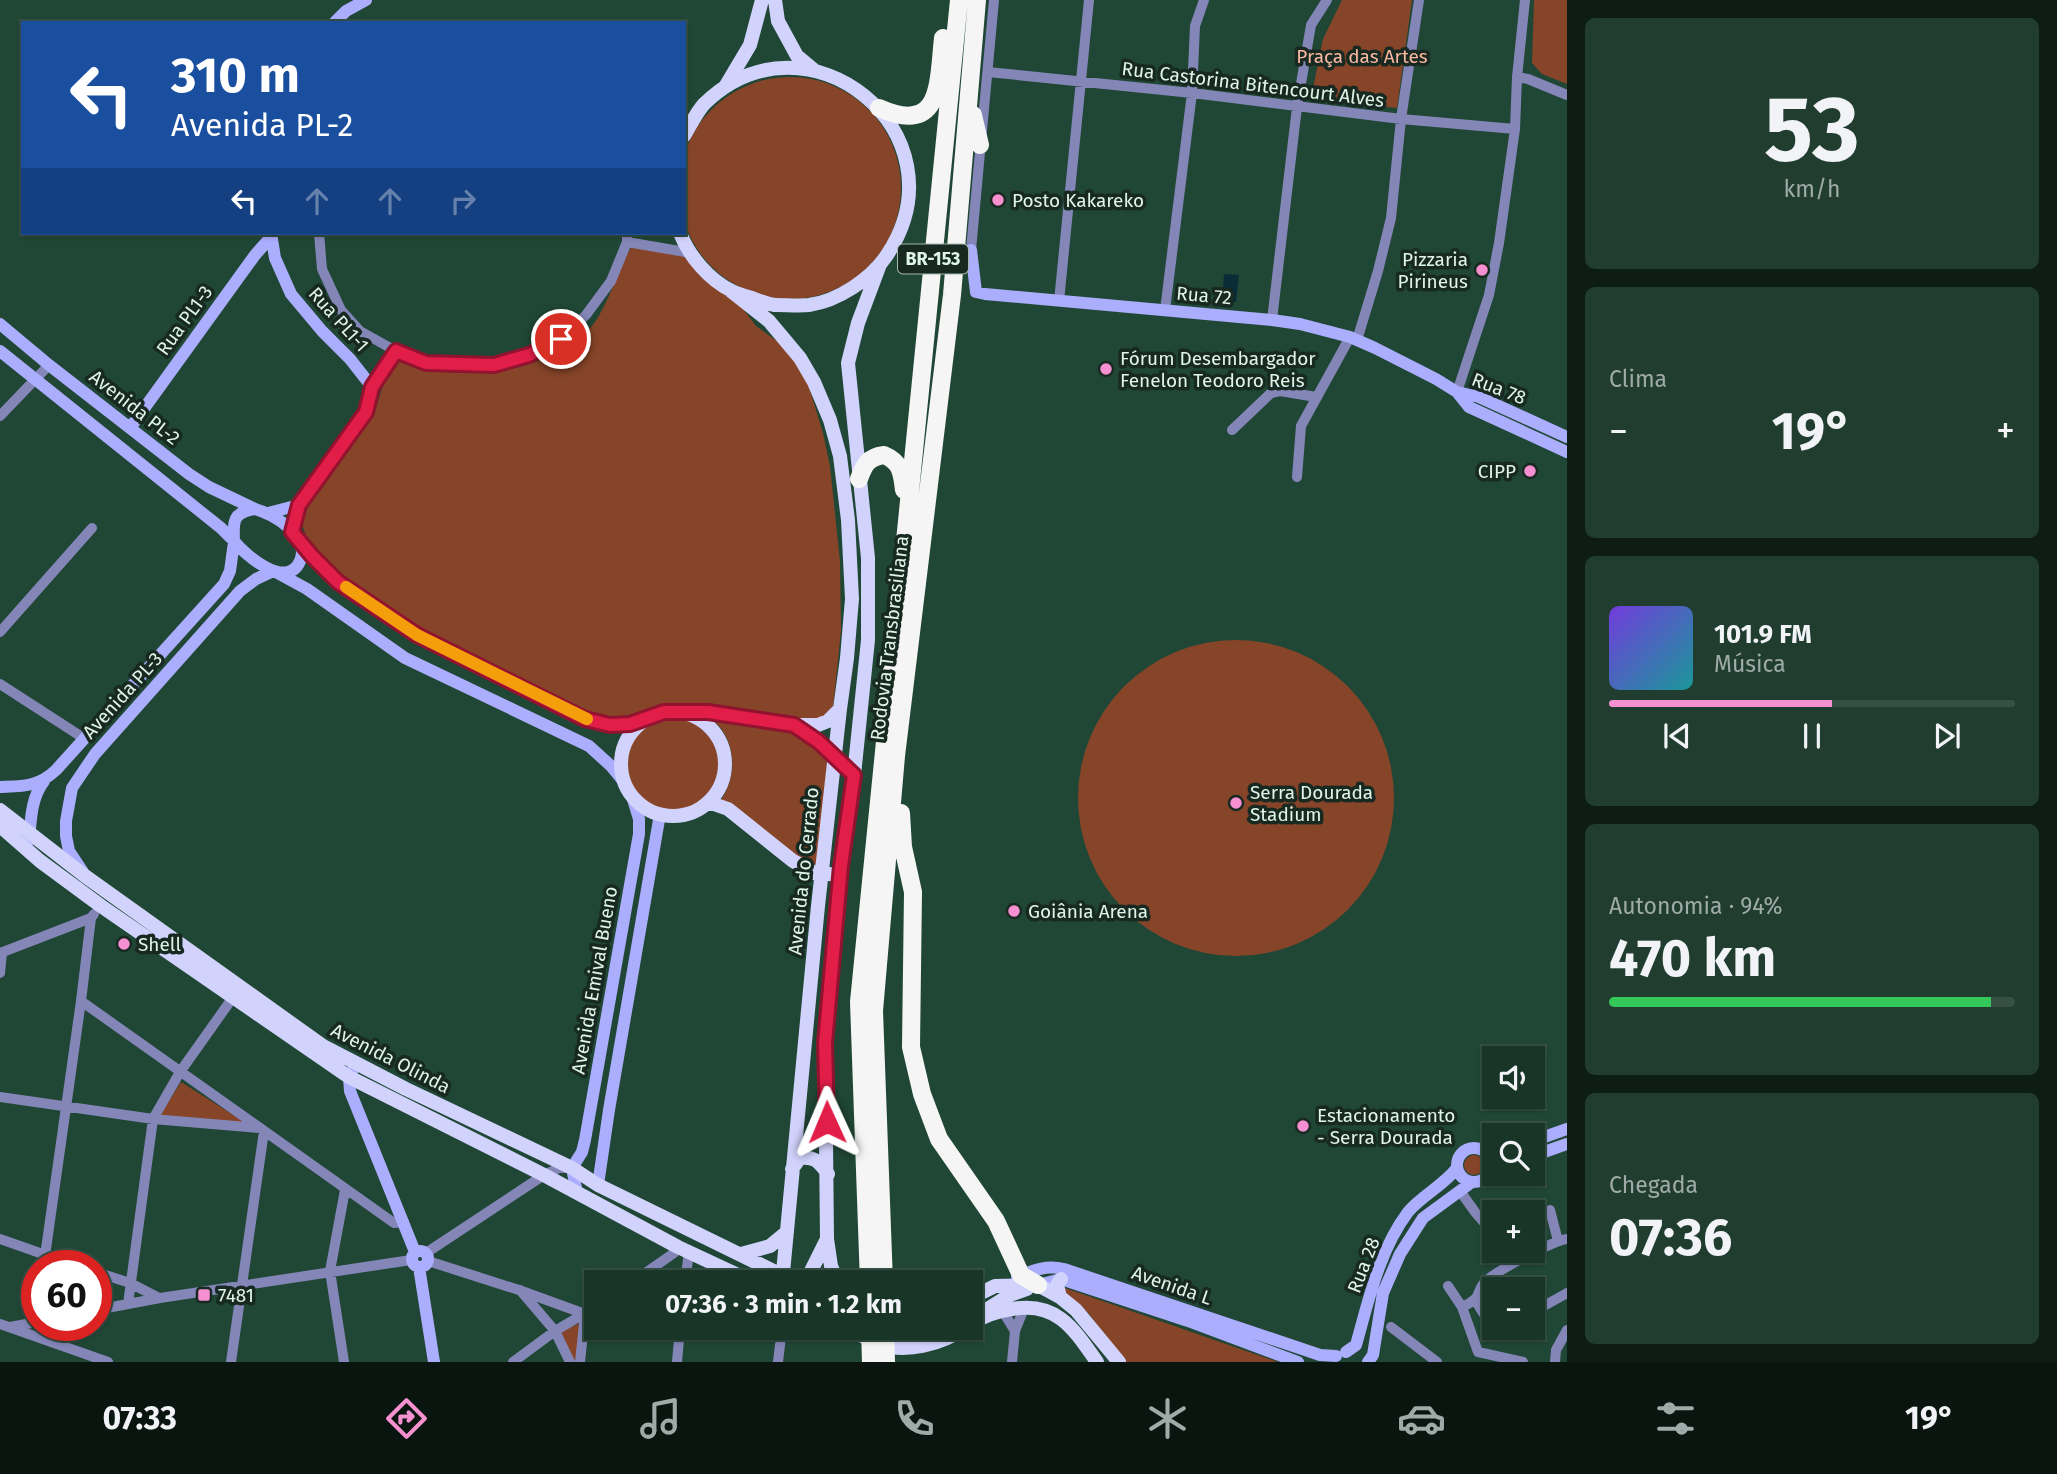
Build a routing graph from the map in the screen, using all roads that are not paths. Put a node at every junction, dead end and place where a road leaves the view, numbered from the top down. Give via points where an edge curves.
1 (366, 0) edge
2 (762, 0) edge
3 (775, 0) edge
4 (947, 0) edge
5 (959, 0) edge
6 (977, 0) edge
7 (994, 0) edge
8 (1089, 0) edge
9 (1204, 0) edge
10 (1327, 0) edge
11 (1419, 0) edge
12 (1525, 0) edge
13 (336, 21) edge
14 (815, 71) junction
15 (979, 74) junction
16 (1517, 77) junction
17 (1081, 82) junction
18 (725, 87) junction
19 (1192, 93) junction
20 (1567, 95) edge
21 (1297, 107) junction
22 (879, 108) junction
23 (1401, 119) junction
24 (1515, 129) junction
25 (686, 133) edge
26 (980, 145) joint
27 (271, 235) edge
28 (319, 235) edge
29 (681, 235) edge
30 (627, 237) edge
31 (971, 250) junction
32 (691, 253) junction
33 (879, 267) junction
34 (955, 270) junction
35 (731, 291) junction
36 (1059, 301) junction
37 (1165, 310) junction
38 (1272, 320) junction
39 (0, 324) edge
40 (1354, 339) junction
41 (0, 351) edge
42 (396, 351) junction
43 (49, 365) junction
44 (34, 380) junction
45 (372, 387) junction
46 (1457, 392) junction
47 (1316, 397) junction
48 (0, 416) edge
49 (130, 428) junction
50 (1232, 430) dead end
51 (1567, 437) edge
52 (1567, 452) edge
53 (1297, 477) dead end
54 (859, 479) junction
55 (299, 505) junction
56 (261, 511) junction
57 (907, 518) junction
58 (92, 528) dead end
59 (292, 532) junction
60 (234, 541) junction
61 (300, 543) junction
62 (274, 571) junction
63 (0, 632) edge
64 (0, 684) edge
65 (840, 709) junction
66 (684, 713) junction
67 (646, 719) junction
68 (900, 722) junction
69 (794, 725) junction
70 (85, 739) junction
71 (834, 756) junction
72 (854, 775) junction
73 (44, 781) junction
74 (624, 782) junction
75 (0, 787) edge
76 (632, 796) junction
77 (708, 802) junction
78 (0, 810) edge
79 (660, 814) junction
80 (0, 826) edge
81 (30, 833) junction
82 (29, 851) junction
83 (793, 862) junction
84 (841, 866) junction
85 (821, 875) junction
86 (85, 876) junction
87 (630, 886) junction
88 (106, 890) junction
89 (99, 904) junction
90 (818, 906) junction
91 (121, 910) junction
92 (91, 918) junction
93 (642, 918) junction
94 (1, 952) edge
95 (0, 972) edge
96 (237, 992) junction
97 (81, 1001) junction
98 (353, 1071) junction
99 (180, 1072) junction
100 (594, 1093) junction
101 (0, 1097) edge
102 (66, 1107) junction
103 (609, 1110) junction
104 (153, 1118) junction
105 (1567, 1129) edge
106 (262, 1130) junction
107 (1545, 1136) edge
108 (1567, 1144) edge
109 (1482, 1150) edge
110 (1545, 1152) edge
111 (572, 1168) junction
112 (1457, 1168) junction
113 (792, 1169) junction
114 (828, 1174) junction
115 (544, 1175) junction
116 (1482, 1180) edge
117 (1472, 1182) junction
118 (598, 1185) junction
119 (345, 1190) junction
120 (1460, 1191) junction
121 (578, 1193) junction
122 (1550, 1210) dead end
123 (1482, 1220) edge
124 (404, 1222) junction
125 (787, 1232) junction
126 (0, 1239) edge
127 (827, 1239) junction
128 (1562, 1240) edge
129 (1545, 1248) edge
130 (29, 1250) edge
131 (46, 1250) edge
132 (683, 1250) junction
133 (741, 1254) junction
134 (420, 1259) junction
135 (1515, 1263) edge
136 (650, 1270) edge
137 (684, 1270) edge
138 (727, 1270) edge
139 (768, 1270) edge
140 (784, 1270) edge
141 (812, 1270) edge
142 (833, 1270) edge
143 (869, 1270) edge
144 (884, 1270) edge
145 (330, 1271) junction
146 (1021, 1275) junction
147 (112, 1277) edge
148 (1061, 1279) junction
149 (130, 1283) junction
150 (1038, 1285) junction
151 (241, 1286) junction
152 (995, 1286) junction
153 (1448, 1286) dead end
154 (519, 1290) junction
155 (983, 1292) edge
156 (1567, 1293) edge
157 (1060, 1297) junction
158 (160, 1298) junction
159 (1475, 1300) junction
160 (128, 1304) junction
161 (1545, 1305) edge
162 (1026, 1306) junction
163 (112, 1307) edge
164 (1462, 1307) junction
165 (1002, 1310) junction
166 (1482, 1311) edge
167 (983, 1313) edge
168 (584, 1314) edge
169 (584, 1315) edge
170 (1190, 1317) junction
171 (983, 1319) edge
172 (584, 1324) edge
173 (5, 1326) edge
174 (1391, 1327) dead end
175 (1567, 1330) edge
176 (555, 1331) junction
177 (1015, 1331) junction
178 (679, 1340) edge
179 (781, 1340) edge
180 (865, 1340) edge
181 (868, 1340) edge
182 (875, 1340) edge
183 (885, 1340) edge
184 (943, 1340) edge
185 (1338, 1357) edge
186 (108, 1362) edge
187 (231, 1362) edge
188 (344, 1362) edge
189 (434, 1362) edge
190 (513, 1362) edge
191 (570, 1362) edge
192 (580, 1362) edge
193 (677, 1362) edge
194 (778, 1362) edge
195 (863, 1362) edge
196 (872, 1362) edge
197 (886, 1362) edge
198 (1012, 1362) edge
199 (1097, 1362) edge
200 (1119, 1362) edge
201 (1298, 1362) edge
202 (1362, 1362) edge
203 (1368, 1362) edge
204 (1437, 1362) edge
205 (1522, 1362) edge
206 (1555, 1362) edge

1 - 13 street
2 - 18 main road via 750,45
3 - 14 main road via 778,21 797,56
4 - 22 highway via 934,100 908,117
5 - 57 highway, Rodovia Transbrasiliana / BR-153
6 - 15 highway, Rodovia Transbrasiliana / BR-153
7 - 15 street
8 - 17 street
9 - 19 street via 1195,26
10 - 21 street via 1311,25
11 - 23 street
12 - 16 street
14 - 18 main road via 784,68 753,74
14 - 22 main road via 856,88
15 - 17 street, Rua Castorina Bitencourt Alves
15 - 26 highway via 974,123
15 - 34 highway, Rodovia Transbrasiliana / BR-153
16 - 20 street
16 - 24 street
17 - 19 street, Rua Castorina Bitencourt Alves
17 - 36 street
18 - 25 main road via 702,106
19 - 21 street, Rua Castorina Bitencourt Alves
19 - 37 street
21 - 23 street, Rua Castorina Bitencourt Alves
21 - 38 street
22 - 33 main road via 898,136 908,170 908,205 898,238
23 - 24 street, Rua Castorina Bitencourt Alves
23 - 40 street via 1391,218
24 - 46 street via 1489,295
26 - 31 street
27 - 45 street, Rua PL1-1 via 275,258 291,294
27 - 49 street, Rua PL1-3
28 - 42 street via 322,269 341,310 360,331
29 - 32 main road, Avenida do Cerrado
30 - 32 street
30 - 42 street via 611,281 586,315 561,339 529,355 494,365 426,363
31 - 34 highway
31 - 36 street, Rua 72 via 976,292
32 - 35 main road, Avenida do Cerrado
33 - 35 main road via 848,292 809,305 769,304
33 - 54 main road, Avenida do Cerrado via 848,363
34 - 68 highway, Rodovia Transbrasiliana / BR-153
35 - 65 main road, Avenida do Cerrado via 769,321 800,358 830,420 840,456 852,599
36 - 37 street, Rua 72
37 - 38 street, Rua 72
38 - 40 street, Rua 72
39 - 43 street, Avenida PL-2
40 - 46 street, Rua 72
40 - 47 street
41 - 44 street
42 - 45 street
43 - 44 street
43 - 49 street, Avenida PL-2
44 - 48 street
44 - 60 street
45 - 55 street via 366,412
46 - 51 street, Rua 78 via 1479,397
46 - 52 street, Rua 78 via 1469,407
47 - 50 street via 1271,393
47 - 53 street via 1301,426
49 - 56 street, Avenida PL-2 via 209,487
54 - 57 highway via 873,457 884,455 893,460 901,471
54 - 72 main road, Avenida do Cerrado via 868,558 868,640
55 - 56 street
55 - 59 street
56 - 59 street
56 - 60 street via 243,511 235,519
57 - 143 highway, Rodovia Transbrasiliana / BR-153 via 859,1002
58 - 63 street
59 - 61 street
60 - 62 street via 252,561
60 - 70 street, Avenida PL-3 via 224,584
61 - 62 street via 302,554 295,568
61 - 67 street via 338,582 417,635 585,719 610,725
62 - 74 street via 405,658 589,746
62 - 86 street, Avenida PL-3 via 240,591 95,754 72,788 66,836 69,851
64 - 70 street
65 - 69 main road via 817,725
65 - 71 main road, Avenida do Cerrado
66 - 67 main road via 664,712
66 - 69 main road via 708,712
66 - 77 main road via 709,726 723,750 723,779
67 - 74 main road via 632,730 623,746
68 - 144 highway, Rodovia Transbrasiliana / BR-153 via 874,1011
68 - 146 highway via 902,836 914,900 911,1047 939,1139 996,1221
69 - 71 main road
70 - 73 street, Avenida PL-3
71 - 72 main road
71 - 85 main road, Avenida do Cerrado
72 - 84 main road, Avenida do Cerrado
73 - 75 street
73 - 81 street via 33,804
74 - 76 main road
76 - 79 main road
76 - 87 street, Avenida Emival Bueno via 639,834
77 - 79 main road via 677,816
77 - 83 main road via 728,809
78 - 81 main road, Avenida Olinda
79 - 93 street, Avenida Emival Bueno
80 - 82 main road, Avenida Olinda
81 - 82 street
81 - 86 main road, Avenida Olinda
82 - 89 main road, Avenida Olinda
83 - 85 main road
83 - 90 main road
84 - 85 main road
84 - 114 main road, Avenida do Cerrado via 825,1043
85 - 90 main road, Avenida do Cerrado
86 - 88 main road, Avenida Olinda
87 - 93 street via 638,894
87 - 100 street, Avenida Emival Bueno
88 - 89 main road
88 - 91 main road, Avenida Olinda
89 - 91 main road, Avenida Olinda
89 - 92 street
90 - 113 main road, Avenida do Cerrado
91 - 96 main road, Avenida Olinda
92 - 94 street
92 - 97 street
93 - 103 street, Avenida Emival Bueno
94 - 95 street
96 - 98 main road, Avenida Olinda
96 - 99 street
97 - 99 street
97 - 102 street
98 - 111 main road, Avenida Olinda
98 - 115 main road, Avenida Olinda
98 - 124 street via 350,1091
99 - 104 street
99 - 106 street
100 - 103 street via 598,1107
100 - 111 street, Avenida Emival Bueno via 582,1152
101 - 102 street
102 - 104 street
102 - 131 street
103 - 118 street, Avenida Emival Bueno
104 - 106 street
104 - 149 street
105 - 107 street
106 - 119 street
106 - 151 street
108 - 110 street
109 - 112 street via 1466,1150
111 - 115 street via 559,1167
111 - 118 main road, Avenida Olinda
111 - 121 street
112 - 117 street
112 - 185 street, Rua 28 via 1410,1210 1384,1252 1356,1345
113 - 114 main road via 800,1158 808,1157 818,1160
113 - 125 main road, Avenida do Cerrado
114 - 127 main road, Avenida do Cerrado
115 - 121 main road, Avenida Olinda
115 - 134 street
116 - 117 street
117 - 120 street, Rua 28
118 - 133 main road, Avenida Olinda
119 - 124 street via 394,1223
119 - 145 street
120 - 123 street
120 - 203 street, Rua 28 via 1423,1218 1400,1254 1383,1293
121 - 132 main road, Avenida Olinda
122 - 128 street
124 - 134 street
125 - 133 main road via 770,1246
125 - 140 main road, Avenida do Cerrado
126 - 130 street
127 - 141 main road, Avenida do Cerrado
127 - 142 main road
128 - 129 street
132 - 136 street
132 - 137 street
132 - 138 main road, Avenida Olinda
133 - 139 main road, Avenida Olinda
134 - 145 street
134 - 154 street
134 - 189 street
135 - 159 street via 1484,1283
145 - 151 street
145 - 188 street
146 - 150 highway
146 - 152 street, Avenida L
146 - 170 street, Avenida L via 1051,1266 1064,1269
147 - 149 street
148 - 150 street
148 - 157 main road via 1057,1285
148 - 170 street, Avenida L
149 - 158 street
149 - 160 street
150 - 152 main road
150 - 157 main road
150 - 162 main road
150 - 167 main road via 1010,1295
151 - 158 street
151 - 187 street
152 - 155 main road
153 - 164 street
154 - 168 street
154 - 176 street
156 - 161 street
157 - 200 main road
158 - 160 street
159 - 164 street
159 - 166 street
160 - 163 street
162 - 165 main road
162 - 177 street
162 - 199 main road via 1051,1311 1064,1320
164 - 205 street via 1478,1352
165 - 171 main road
165 - 177 street
169 - 176 street
170 - 185 street, Avenida L
170 - 201 street, Avenida L
172 - 192 street
173 - 186 street
174 - 204 street
175 - 206 street
176 - 190 street
176 - 191 street
177 - 198 street
178 - 193 street
179 - 194 street
180 - 195 street
181 - 196 highway, bridge
182 - 184 main road via 898,1348
183 - 197 highway, bridge
185 - 202 street via 1356,1355

